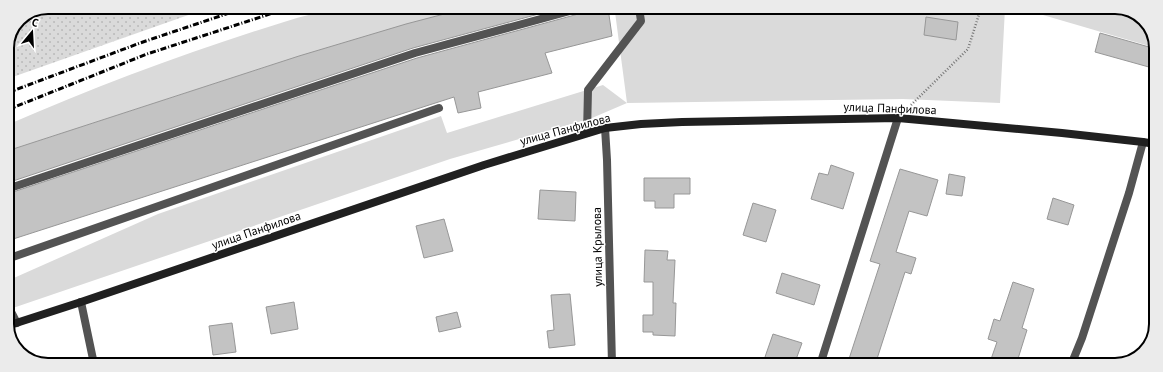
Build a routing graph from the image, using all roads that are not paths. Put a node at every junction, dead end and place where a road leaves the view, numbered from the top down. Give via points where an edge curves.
1 (559, 14) edge
2 (640, 14) edge
3 (439, 108) dead end
4 (898, 118) junction
5 (605, 128) junction
6 (587, 134) junction
7 (1143, 142) junction
8 (1149, 143) edge
9 (14, 187) edge
10 (14, 257) edge
11 (81, 302) junction
12 (14, 317) edge
13 (17, 323) junction
14 (14, 324) edge
15 (93, 358) edge
16 (612, 358) edge
17 (822, 358) edge
18 (1074, 358) edge

1 - 9 street via 415,53
2 - 6 street via 641,21 588,90
3 - 10 street
4 - 5 main road, улица Панфилова via 682,122
4 - 7 main road, улица Панфилова
4 - 17 street
5 - 6 main road, улица Панфилова
5 - 16 street, улица Крылова
6 - 11 main road, улица Панфилова via 484,165
7 - 8 main road, улица Панфилова
7 - 18 street via 1124,209
11 - 13 main road, улица Панфилова
11 - 15 street
12 - 13 street
13 - 14 main road, улица Панфилова

